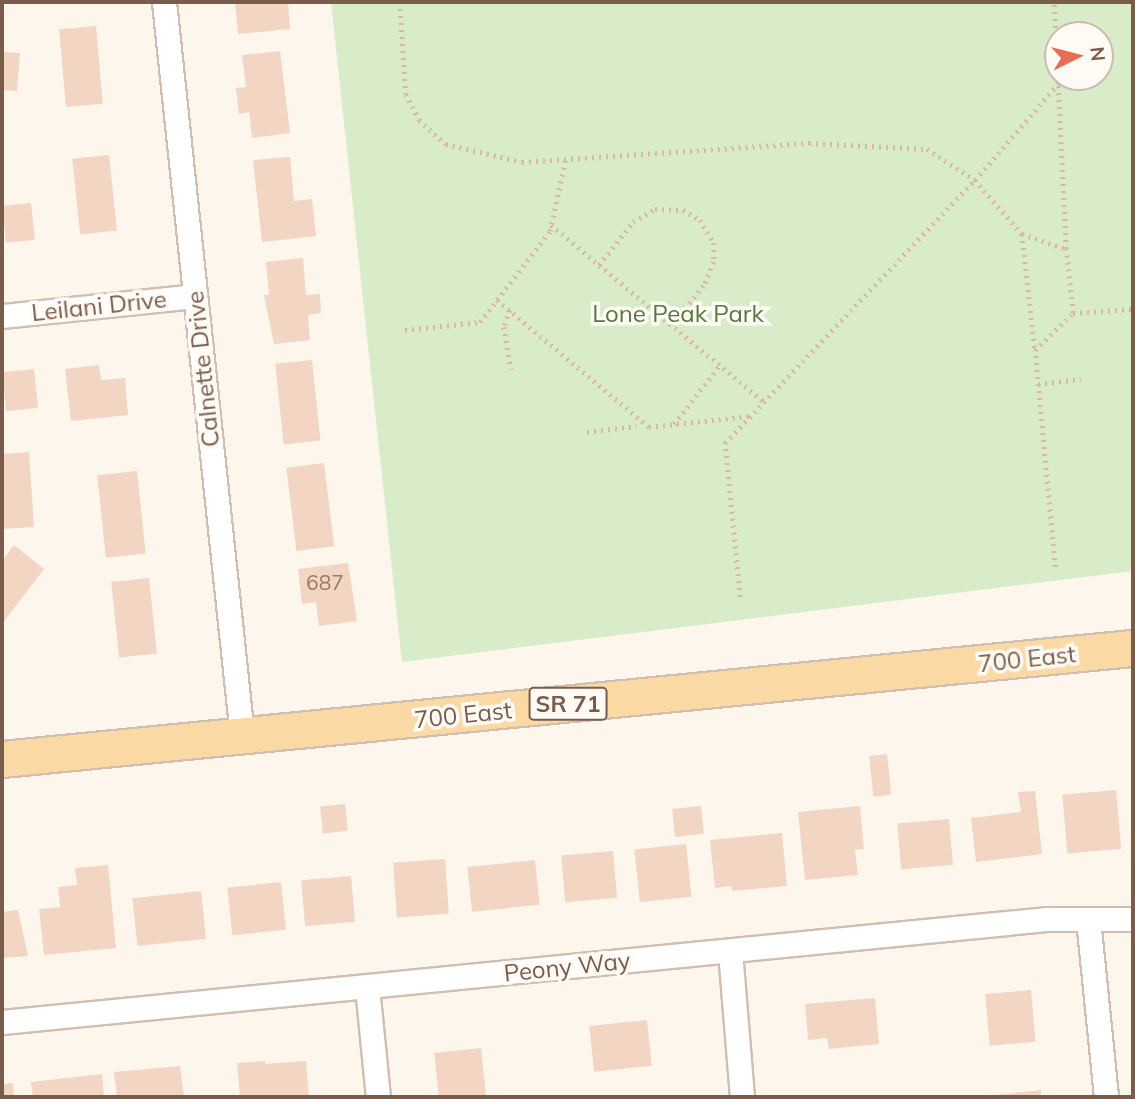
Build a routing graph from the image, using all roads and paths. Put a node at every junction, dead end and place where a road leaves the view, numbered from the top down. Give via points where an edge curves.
1 (164, 2) edge
2 (400, 2) edge
3 (1054, 2) edge
4 (1055, 21) edge
5 (1052, 91) edge
6 (1058, 91) edge
7 (566, 157) junction
8 (975, 180) junction
9 (551, 225) junction
10 (1022, 234) junction
11 (1066, 248) junction
12 (599, 265) junction
13 (195, 296) junction
14 (497, 300) junction
15 (1133, 309) edge
16 (510, 310) junction
17 (1073, 313) junction
18 (2, 316) edge
19 (671, 325) junction
20 (405, 330) dead end
21 (1035, 351) junction
22 (720, 366) junction
23 (511, 369) dead end
24 (1081, 379) dead end
25 (1038, 384) junction
26 (764, 402) junction
27 (751, 416) junction
28 (674, 424) junction
29 (638, 426) dead end
30 (587, 432) dead end
31 (1055, 568) dead end
32 (740, 597) dead end
33 (1133, 648) edge
34 (242, 736) junction
35 (2, 759) edge
36 (1088, 919) junction
37 (1133, 919) edge
38 (730, 951) junction
39 (367, 987) junction
40 (2, 1022) edge
41 (378, 1097) edge
42 (742, 1097) edge
43 (1106, 1097) edge

1 - 13 street, Calnette Drive
2 - 7 path via 406,94 419,120 446,144 522,162
3 - 4 path
5 - 8 path
6 - 11 path
7 - 8 path via 809,143 928,149
7 - 9 path
8 - 10 path
8 - 26 path
9 - 12 path
9 - 14 path
10 - 11 path
10 - 21 path
11 - 17 path
12 - 19 path
12 - 19 path via 633,222 655,209 683,210 700,220 713,243 714,262 704,286
13 - 18 street, Leilani Drive
13 - 34 street, Calnette Drive
14 - 16 path
14 - 20 path via 480,322
15 - 17 path
16 - 23 path via 504,327
16 - 28 path via 649,427
17 - 21 path
19 - 22 path
21 - 25 path
22 - 26 path
22 - 28 path
24 - 25 path
25 - 31 path
26 - 27 path
27 - 28 path
27 - 32 path via 725,443
29 - 30 path
33 - 34 main road, 700 East / SR 71
34 - 35 main road, 700 East / SR 71
36 - 37 street, Peony Way
36 - 38 street, Peony Way via 1046,919
36 - 43 street
38 - 39 street, Peony Way
38 - 42 street
39 - 40 street, Peony Way
39 - 41 street

